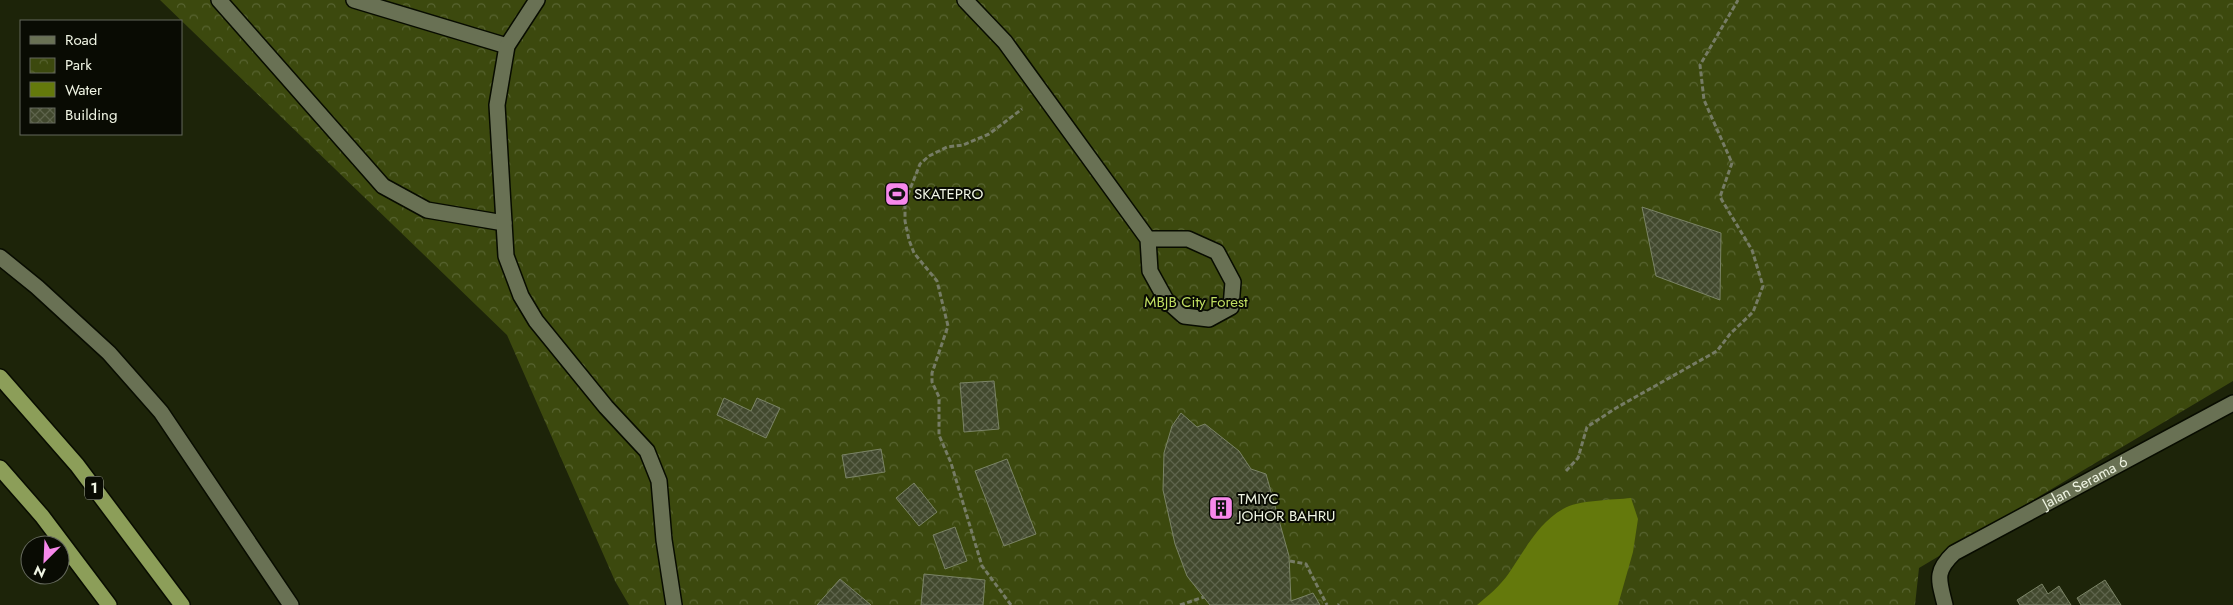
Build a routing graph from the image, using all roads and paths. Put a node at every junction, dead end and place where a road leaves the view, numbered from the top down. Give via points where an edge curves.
1 (219, 0) edge
2 (354, 0) edge
3 (537, 0) edge
4 (965, 0) edge
5 (1738, 0) edge
6 (507, 46) junction
7 (1042, 93) junction
8 (504, 223) junction
9 (1148, 238) junction
10 (0, 257) edge
11 (0, 377) edge
12 (2233, 403) edge
13 (0, 468) edge
14 (1566, 471) dead end
15 (1290, 561) dead end
16 (1204, 597) dead end
17 (109, 605) edge
18 (182, 605) edge
19 (291, 605) edge
20 (674, 605) edge
21 (1011, 605) edge
22 (1180, 605) edge
23 (1327, 605) edge
24 (1945, 605) edge

1 - 8 street via 383,186 427,210
2 - 6 street
3 - 6 street
4 - 7 street via 1005,42
5 - 14 path via 1700,65 1704,100 1732,163 1720,197 1752,250 1763,286 1753,312 1717,351 1588,427 1578,458
6 - 8 street via 497,105
7 - 9 street
7 - 21 path via 1037,100 988,134 929,156 920,164 905,202 909,240 914,253 937,281 948,326 932,373 932,382 939,397 939,435 951,463 982,566
8 - 20 street via 506,256 531,313 606,407 647,451 659,481
9 - 9 street via 1188,239 1217,252 1233,282 1231,307 1209,319 1184,316 1166,300 1150,271
10 - 19 street via 38,286 109,353 161,412
11 - 18 highway, 1 via 77,465
12 - 24 street, Jalan Serama 6 via 1954,553 1941,568 1939,578
13 - 17 highway via 42,516
15 - 23 path via 1306,564
16 - 22 path

